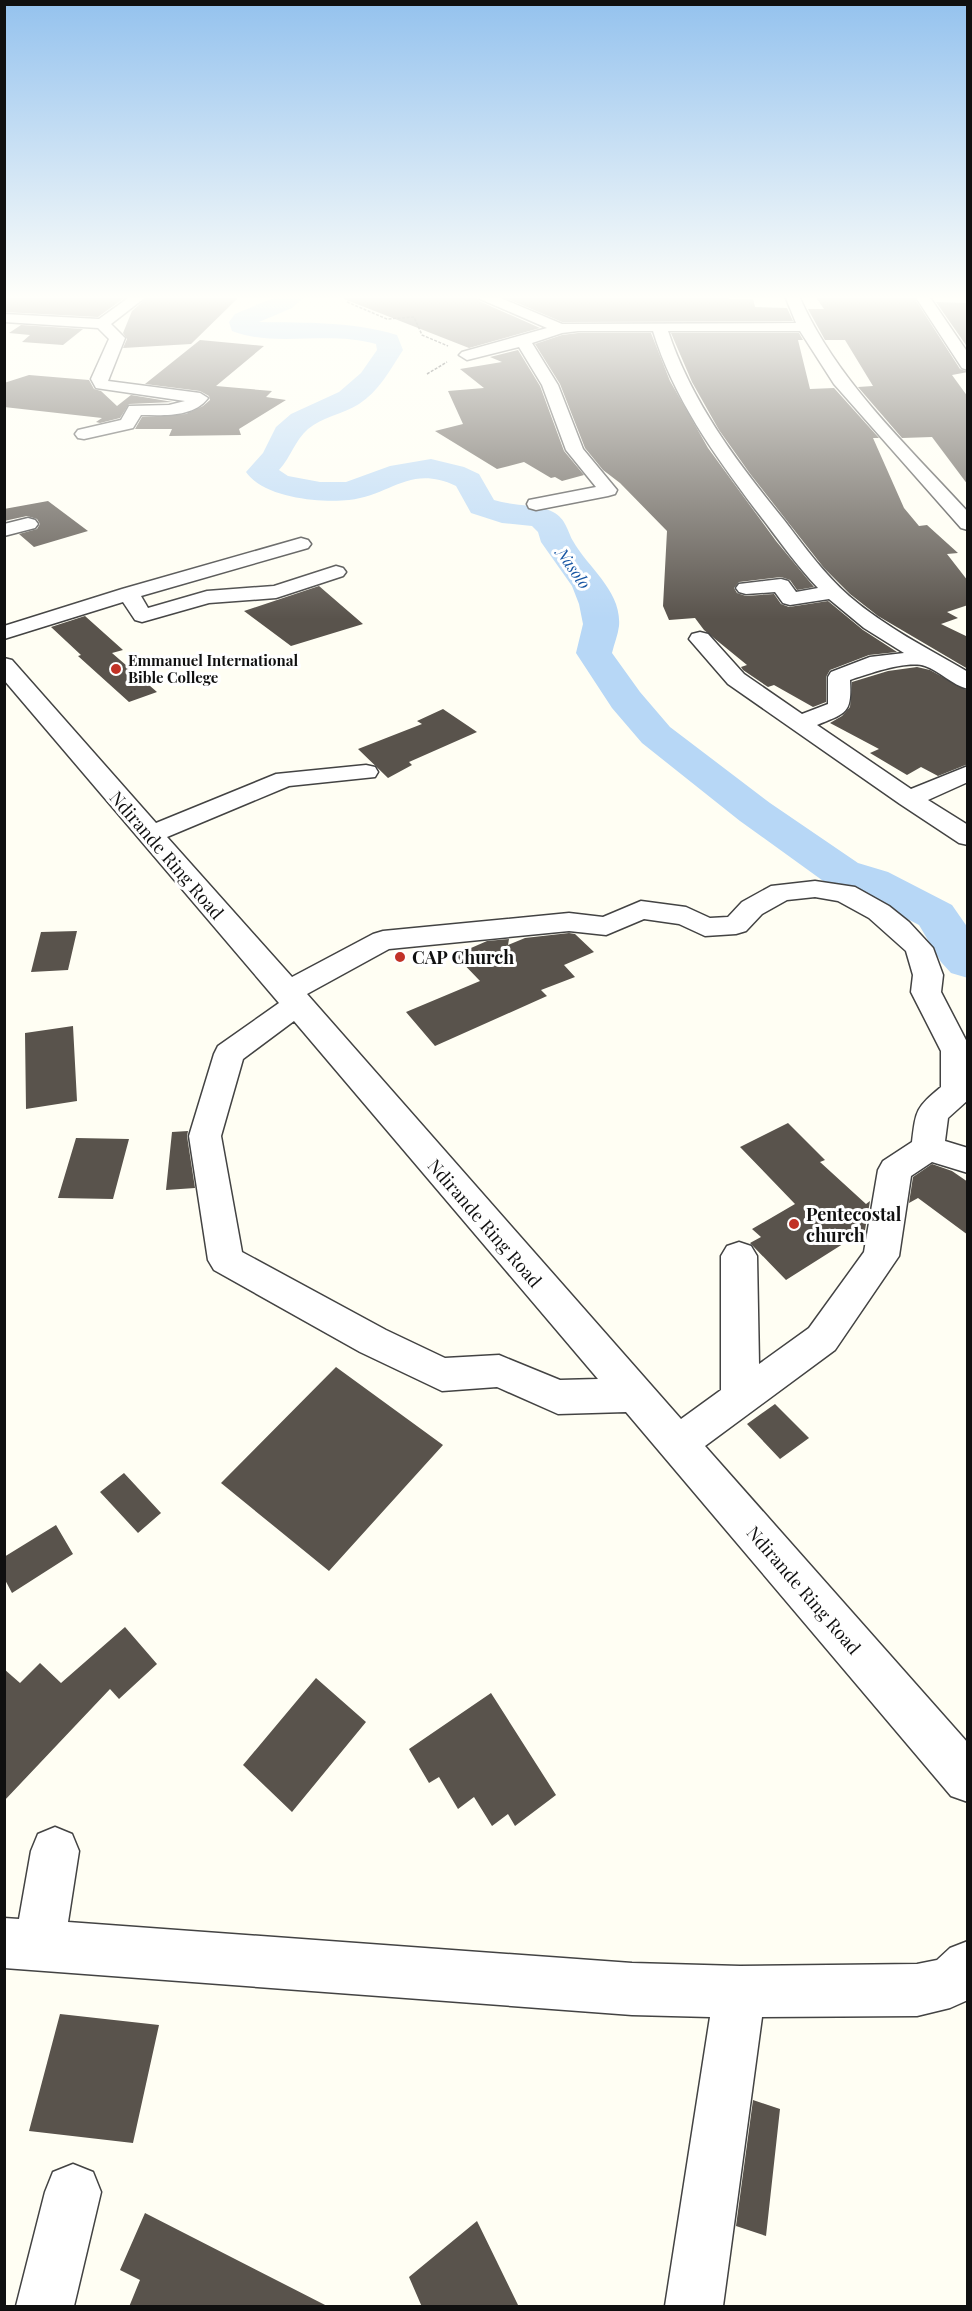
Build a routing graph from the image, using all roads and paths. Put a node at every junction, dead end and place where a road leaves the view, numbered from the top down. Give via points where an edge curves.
1 (194, 404) edge
2 (557, 404) edge
3 (691, 404) edge
4 (860, 404) edge
5 (84, 434) dead end
6 (968, 496) edge
7 (945, 499) junction
8 (536, 504) dead end
9 (28, 524) dead end
10 (968, 524) edge
11 (4, 530) edge
12 (301, 544) dead end
13 (336, 572) dead end
14 (746, 588) dead end
15 (834, 592) junction
16 (129, 593) junction
17 (4, 633) edge
18 (700, 639) dead end
19 (929, 658) junction
20 (4, 665) edge
21 (968, 682) edge
22 (799, 724) junction
23 (366, 772) dead end
24 (968, 773) edge
25 (909, 799) junction
26 (149, 835) junction
27 (968, 837) edge
28 (291, 999) junction
29 (928, 1148) junction
30 (968, 1161) edge
31 (739, 1256) dead end
32 (634, 1395) junction
33 (740, 1399) junction
34 (676, 1444) junction
35 (968, 1779) edge
36 (55, 1851) dead end
37 (22, 1945) edge
38 (968, 1966) edge
39 (740, 1992) junction
40 (73, 2192) dead end
41 (45, 2307) edge
42 (694, 2307) edge

1 - 5 street via 181,409 135,410 127,424
2 - 8 street via 575,450 608,490
3 - 15 street via 810,567
4 - 7 street
6 - 7 street
7 - 10 street
9 - 11 street
12 - 16 street
13 - 16 street via 276,592 207,597 142,616
14 - 15 street via 781,585 790,599
15 - 19 street via 861,616
16 - 17 street
18 - 22 street via 736,679
19 - 21 street
19 - 22 street via 878,662 839,677 837,708
20 - 26 street, Ndirande Ring Road
22 - 25 street
23 - 26 street via 285,779
24 - 25 street
25 - 27 street
26 - 28 street, Ndirande Ring Road
28 - 29 street via 383,940 569,922 606,926 641,910 686,916 705,927 736,925 752,908 781,892 815,889 845,893 879,912 919,948 928,975 926,992 956,1051 957,1091 932,1113
28 - 32 street, Ndirande Ring Road
28 - 32 street via 229,1054 205,1136 226,1260 442,1376 499,1371 558,1397
29 - 30 street
29 - 33 street via 895,1170 881,1256 822,1339
31 - 33 street
32 - 34 street, Ndirande Ring Road
33 - 34 street
34 - 35 street, Ndirande Ring Road
36 - 37 street
37 - 39 street via 632,1989
38 - 39 street via 950,1982 917,1990
39 - 42 street
40 - 41 street

